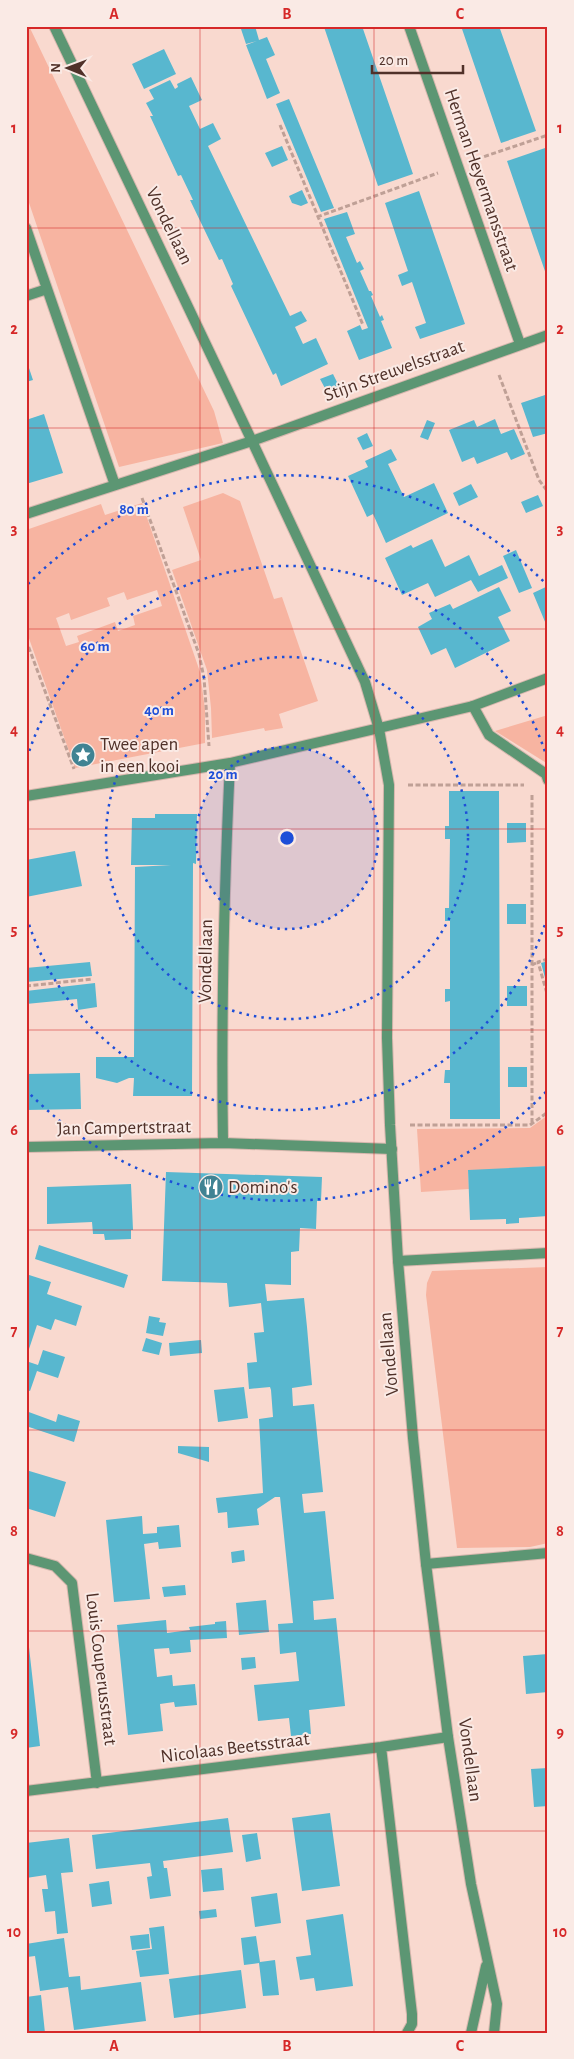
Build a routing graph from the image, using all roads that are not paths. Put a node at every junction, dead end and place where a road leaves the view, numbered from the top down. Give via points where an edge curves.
1 (54, 26) edge
2 (409, 26) edge
3 (26, 228) edge
4 (47, 289) junction
5 (26, 296) edge
6 (548, 335) edge
7 (520, 344) junction
8 (252, 441) junction
9 (115, 485) junction
10 (26, 514) edge
11 (548, 678) edge
12 (473, 706) junction
13 (379, 729) junction
14 (230, 763) junction
15 (547, 776) edge
16 (26, 796) edge
17 (223, 1143) junction
18 (26, 1147) edge
19 (392, 1149) junction
20 (548, 1253) edge
21 (398, 1261) junction
22 (548, 1553) edge
23 (26, 1558) edge
24 (426, 1564) junction
25 (448, 1737) junction
26 (381, 1747) junction
27 (97, 1783) junction
28 (26, 1790) edge
29 (487, 1960) junction
30 (407, 2033) edge
31 (471, 2033) edge
32 (494, 2033) edge

1 - 8 street, Vondellaan
2 - 7 street, Herman Heyermansstraat
3 - 4 street
4 - 5 street
4 - 9 street
6 - 7 street, Stijn Streuvelsstraat
7 - 8 street, Stijn Streuvelsstraat
8 - 9 street
8 - 13 street, Vondellaan via 365,682
9 - 10 street
11 - 12 street
12 - 13 street
12 - 15 street via 489,735
13 - 14 street
13 - 19 street, Vondellaan via 388,785 387,1038
14 - 16 street
14 - 17 street, Vondellaan via 224,890
17 - 18 street, Jan Campertstraat
17 - 19 street
19 - 21 street, Vondellaan
20 - 21 street
21 - 24 street, Vondellaan
22 - 24 street
23 - 27 street, Louis Couperusstraat via 55,1566 72,1583
24 - 25 street, Vondellaan
25 - 26 street, Nicolaas Beetsstraat
25 - 29 street, Vondellaan via 471,1884
26 - 27 street, Nicolaas Beetsstraat
26 - 30 street via 412,2014 412,2024
27 - 28 street, Nicolaas Beetsstraat
29 - 31 street, Vondellaan
29 - 32 street, Vondellaan via 497,2004

